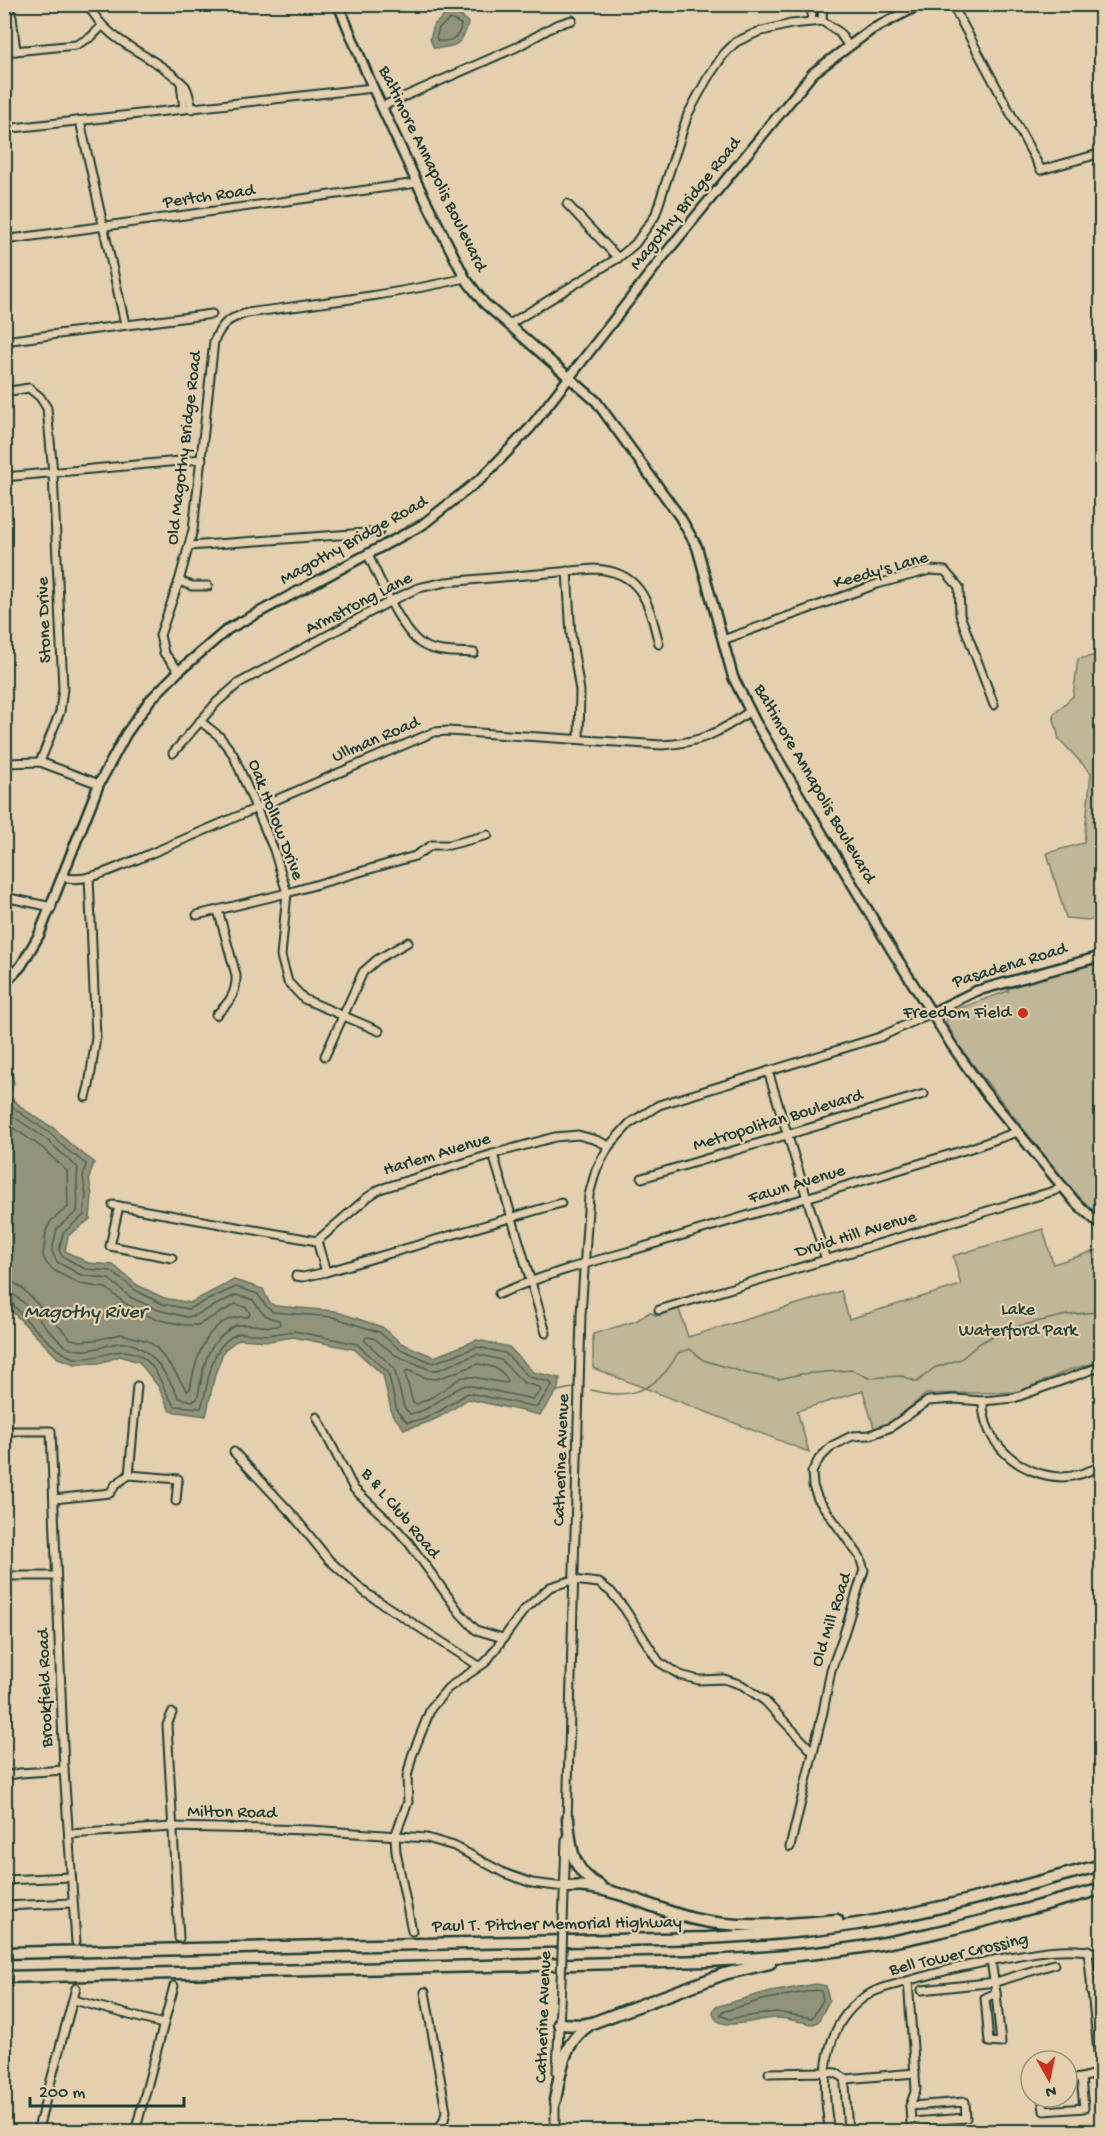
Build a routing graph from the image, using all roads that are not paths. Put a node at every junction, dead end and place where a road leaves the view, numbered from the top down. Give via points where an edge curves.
1 (7, 4) edge
2 (88, 4) edge
3 (338, 4) edge
4 (813, 4) edge
5 (823, 4) edge
6 (921, 4) edge
7 (951, 4) edge
8 (908, 7) edge
9 (572, 20) dead end
10 (811, 21) junction
11 (822, 21) junction
12 (101, 27) junction
13 (848, 45) junction
14 (16, 51) junction
15 (4, 52) edge
16 (181, 83) junction
17 (373, 88) junction
18 (383, 106) junction
19 (192, 109) junction
20 (182, 110) junction
21 (80, 121) junction
22 (4, 129) edge
23 (1101, 153) edge
24 (417, 183) junction
25 (567, 204) dead end
26 (104, 226) junction
27 (4, 240) edge
28 (618, 258) junction
29 (465, 278) junction
30 (212, 314) dead end
31 (125, 324) junction
32 (508, 325) junction
33 (4, 341) edge
34 (570, 378) junction
35 (4, 392) edge
36 (202, 459) junction
37 (53, 473) junction
38 (4, 477) edge
39 (379, 532) dead end
40 (189, 546) junction
41 (368, 555) junction
42 (567, 572) junction
43 (179, 581) junction
44 (208, 586) dead end
45 (391, 601) junction
46 (723, 640) junction
47 (659, 644) dead end
48 (474, 653) dead end
49 (179, 671) junction
50 (994, 705) dead end
51 (750, 711) junction
52 (200, 721) junction
53 (579, 738) junction
54 (173, 753) dead end
55 (40, 762) junction
56 (4, 763) edge
57 (99, 784) junction
58 (256, 808) junction
59 (488, 835) dead end
60 (62, 877) junction
61 (89, 877) junction
62 (286, 893) junction
63 (4, 897) edge
64 (52, 906) junction
65 (218, 910) junction
66 (197, 915) dead end
67 (408, 942) dead end
68 (1101, 956) edge
69 (4, 984) edge
70 (931, 1013) junction
71 (216, 1015) dead end
72 (343, 1017) junction
73 (379, 1031) dead end
74 (325, 1056) dead end
75 (768, 1071) junction
76 (924, 1094) dead end
77 (86, 1097) dead end
78 (1017, 1132) junction
79 (788, 1134) junction
80 (609, 1146) junction
81 (493, 1154) junction
82 (642, 1178) dead end
83 (1062, 1186) junction
84 (807, 1197) junction
85 (561, 1203) dead end
86 (512, 1216) junction
87 (1101, 1226) edge
88 (317, 1241) junction
89 (172, 1258) dead end
90 (826, 1260) junction
91 (585, 1263) junction
92 (326, 1272) junction
93 (296, 1276) dead end
94 (531, 1280) junction
95 (499, 1294) dead end
96 (659, 1310) dead end
97 (546, 1333) dead end
98 (1101, 1366) edge
99 (137, 1386) dead end
100 (983, 1401) junction
101 (316, 1417) dead end
102 (4, 1431) edge
103 (234, 1452) dead end
104 (1101, 1466) edge
105 (129, 1474) junction
106 (54, 1498) junction
107 (176, 1501) dead end
108 (4, 1576) edge
109 (56, 1576) junction
110 (573, 1580) junction
111 (503, 1638) junction
112 (479, 1666) junction
113 (172, 1713) dead end
114 (812, 1751) junction
115 (64, 1770) junction
116 (4, 1776) edge
117 (567, 1819) junction
118 (172, 1827) junction
119 (69, 1834) junction
120 (395, 1836) junction
121 (790, 1847) dead end
122 (1101, 1865) edge
123 (71, 1877) junction
124 (4, 1880) edge
125 (564, 1887) junction
126 (1101, 1889) edge
127 (622, 1896) junction
128 (73, 1903) junction
129 (4, 1906) edge
130 (879, 1920) junction
131 (412, 1931) dead end
132 (179, 1938) dead end
133 (76, 1942) dead end
134 (861, 1947) junction
135 (1088, 1950) junction
136 (4, 1953) edge
137 (1101, 1954) edge
138 (992, 1961) junction
139 (1053, 1964) dead end
140 (4, 1977) edge
141 (908, 1981) junction
142 (996, 1982) junction
143 (174, 1986) dead end
144 (76, 1988) dead end
145 (922, 1990) dead end
146 (1101, 1990) edge
147 (1091, 1991) junction
148 (425, 1992) dead end
149 (996, 1993) junction
150 (74, 2000) junction
151 (592, 2023) junction
152 (163, 2024) junction
153 (559, 2024) junction
154 (825, 2072) junction
155 (1101, 2072) edge
156 (769, 2073) dead end
157 (915, 2073) junction
158 (1081, 2078) joint
159 (846, 2079) junction
160 (555, 2100) junction
161 (910, 2106) junction
162 (1079, 2108) edge
163 (1044, 2109) edge
164 (1071, 2109) edge
165 (38, 2132) edge
166 (135, 2132) edge
167 (437, 2132) edge
168 (555, 2132) edge
169 (830, 2132) edge
170 (848, 2132) edge

1 - 14 street
2 - 12 street
3 - 17 main road, Baltimore Annapolis Boulevard
4 - 10 street
5 - 11 street
6 - 8 main road, Magothy Bridge Road
7 - 23 street via 1041,170
8 - 13 main road, Magothy Bridge Road
9 - 18 street
10 - 11 street
10 - 28 street via 758,32 736,42 724,54 688,114 655,216 635,244
11 - 13 street via 839,32
12 - 14 street via 76,45
12 - 16 street
13 - 34 main road, Magothy Bridge Road via 813,73
14 - 15 street
16 - 19 street via 186,87
16 - 20 street
17 - 18 main road, Baltimore Annapolis Boulevard
17 - 19 street
18 - 24 main road, Baltimore Annapolis Boulevard
19 - 20 street
20 - 21 street
21 - 22 street
21 - 26 street
24 - 26 street, Pertch Road
24 - 29 main road, Baltimore Annapolis Boulevard
25 - 28 street
26 - 27 street, Pertch Road
26 - 31 street
28 - 32 street
29 - 32 main road, Baltimore Annapolis Boulevard
29 - 36 street, Old Magothy Bridge Road via 423,288 247,313 231,319 221,327 214,341
30 - 31 street
31 - 33 street
32 - 34 main road, Baltimore Annapolis Boulevard
34 - 41 main road, Magothy Bridge Road via 483,477 422,525
34 - 46 main road, Baltimore Annapolis Boulevard via 601,409 680,517 697,547
35 - 37 street, Stone Drive via 29,388 47,408
36 - 37 street
36 - 40 street, Old Magothy Bridge Road
37 - 38 street
37 - 55 street, Stone Drive via 63,688 60,712
39 - 40 street
40 - 43 street, Old Magothy Bridge Road
41 - 45 street
41 - 49 main road, Magothy Bridge Road via 228,629
42 - 45 street, Armstrong Lane via 446,582 418,588
42 - 47 street, Armstrong Lane via 604,569 631,581 646,598
42 - 53 street via 580,691
43 - 44 street
43 - 49 street, Old Magothy Bridge Road via 160,643
45 - 48 street via 420,644
45 - 52 street, Armstrong Lane via 239,683
46 - 50 street, Keedy's Lane via 877,584 930,570 945,571 959,587 960,615
46 - 51 main road, Baltimore Annapolis Boulevard via 733,677
49 - 57 main road, Magothy Bridge Road via 150,700
51 - 53 street, Ullman Road via 707,738 682,744
51 - 70 main road, Baltimore Annapolis Boulevard
52 - 54 street, Armstrong Lane
52 - 58 street, Oak Hollow Drive via 233,754
53 - 58 street, Ullman Road via 434,732
55 - 56 street
55 - 57 street
57 - 60 main road, Magothy Bridge Road
58 - 61 street, Ullman Road
58 - 62 street, Oak Hollow Drive
59 - 62 street via 432,845 415,856
60 - 61 street, Ullman Road
60 - 64 main road, Magothy Bridge Road
61 - 77 street via 96,1037
62 - 65 street
62 - 72 street, Oak Hollow Drive via 281,956 288,982 304,999
63 - 64 street
64 - 69 main road, Magothy Bridge Road via 32,950
65 - 66 street
65 - 71 street via 236,983 228,1004
67 - 72 street via 363,972
68 - 70 main road, Pasadena Road via 976,991
70 - 75 street, Catherine Avenue via 880,1037
70 - 78 main road, Baltimore Annapolis Boulevard via 969,1071
72 - 73 street, Oak Hollow Drive
72 - 74 street
75 - 79 street
75 - 80 street, Catherine Avenue via 659,1105 630,1123
76 - 79 street, Metropolitan Boulevard
78 - 83 main road, Baltimore Annapolis Boulevard
78 - 84 street, Fawn Avenue
79 - 82 street, Metropolitan Boulevard
79 - 84 street
80 - 81 street, Harlem Avenue via 578,1135 555,1137
80 - 91 street, Catherine Avenue via 589,1195
81 - 86 street
81 - 88 street, Harlem Avenue via 380,1188
83 - 87 main road, Baltimore Annapolis Boulevard
83 - 90 street, Druid Hill Avenue
84 - 90 street
84 - 91 street, Fawn Avenue
85 - 86 street
86 - 92 street
86 - 94 street
88 - 89 street via 116,1205 110,1246
88 - 92 street
90 - 96 street, Druid Hill Avenue
91 - 94 street, Fawn Avenue
91 - 110 street, Catherine Avenue
92 - 93 street
94 - 95 street, Fawn Avenue
94 - 97 street
98 - 100 street, Old Mill Road via 1014,1398
99 - 105 street
100 - 104 street via 984,1415 996,1442 1019,1464 1061,1477
100 - 114 street, Old Mill Road via 928,1401 891,1427 852,1436 832,1446 812,1472 818,1498 860,1557 864,1570 831,1670
101 - 111 street, B & L Club Road via 354,1489 409,1543 476,1630
102 - 106 street, Brookfield Road via 51,1431
103 - 112 street via 329,1560 366,1593
105 - 106 street via 110,1494
105 - 107 street via 178,1479
106 - 109 street, Brookfield Road
108 - 109 street
109 - 115 street, Brookfield Road
110 - 111 street via 550,1587 524,1610
110 - 114 street via 599,1583 611,1592 658,1662 680,1675 699,1680 724,1679 742,1685 765,1701
110 - 117 street, Catherine Avenue
111 - 112 street
112 - 120 street via 448,1688 431,1708 412,1756 407,1777 408,1802
113 - 118 street via 167,1725
114 - 121 street, Old Mill Road
115 - 116 street
115 - 119 street, Brookfield Road
117 - 125 street, Catherine Avenue
117 - 127 highway via 571,1851 580,1870 593,1882
118 - 119 street, Milton Road
118 - 120 street, Milton Road
118 - 132 street
119 - 123 street, Brookfield Road
120 - 125 street, Milton Road via 427,1838 454,1846 513,1876
120 - 131 street
122 - 130 highway, Paul T. Pitcher Memorial Highway
123 - 124 street
123 - 128 street, Brookfield Road
125 - 127 highway via 587,1887
125 - 153 street, Catherine Avenue, bridge
126 - 134 highway
127 - 130 highway via 696,1919 736,1925
128 - 129 street
128 - 133 street, Brookfield Road
130 - 136 highway, Paul T. Pitcher Memorial Highway via 778,1934 707,1938
134 - 140 highway via 717,1960
134 - 151 highway via 745,1968
135 - 137 street, Bell Tower Crossing
135 - 138 street, Bell Tower Crossing via 1058,1949
135 - 147 street
138 - 141 street, Bell Tower Crossing
138 - 142 street
139 - 142 street
141 - 154 street, Bell Tower Crossing via 870,1994 852,2008 828,2050
141 - 157 street
142 - 145 street
142 - 149 street
143 - 152 street
144 - 150 street
146 - 147 street
147 - 155 street
148 - 167 street via 446,2111
149 - 149 street via 986,1998 989,2042 1001,2043
150 - 152 street
150 - 165 street
151 - 153 highway
151 - 160 highway via 566,2051
152 - 166 street
153 - 160 street, Catherine Avenue
154 - 156 street
154 - 159 street
154 - 169 street, Bell Tower Crossing
155 - 158 street
157 - 159 street
157 - 161 street via 916,2089
158 - 162 street via 1084,2108
159 - 170 street
160 - 168 street, Catherine Avenue
161 - 161 street via 965,2102 966,2118 911,2122
163 - 164 street

